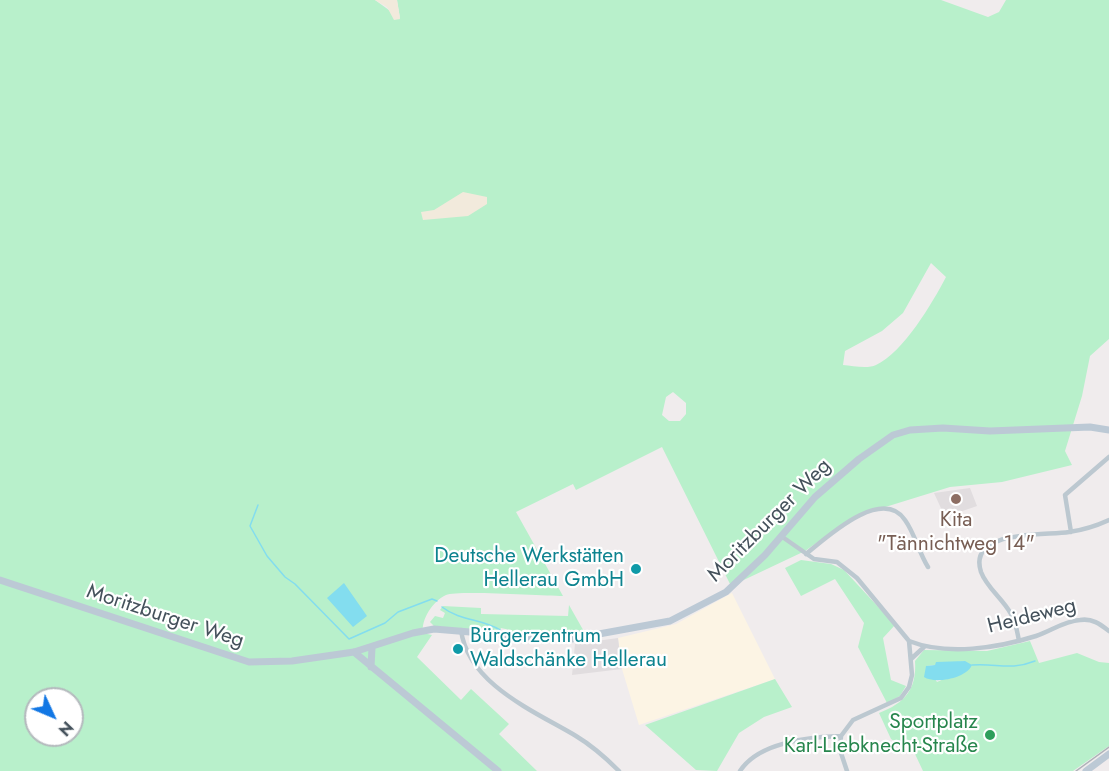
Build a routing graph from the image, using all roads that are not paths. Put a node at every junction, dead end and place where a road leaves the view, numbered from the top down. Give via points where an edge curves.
1 (1109, 430) edge
2 (1109, 457) edge
3 (1109, 520) edge
4 (1071, 532) junction
5 (781, 536) junction
6 (806, 554) junction
7 (928, 567) dead end
8 (0, 580) edge
9 (461, 630) junction
10 (1109, 631) edge
11 (909, 641) junction
12 (1019, 641) junction
13 (924, 646) junction
14 (372, 648) junction
15 (354, 652) junction
16 (911, 659) junction
17 (371, 667) junction
18 (841, 736) junction
19 (1109, 754) edge
20 (498, 771) edge
21 (619, 771) edge
22 (740, 771) edge
23 (847, 771) edge
24 (1086, 771) edge

1 - 5 street, Moritzburger Weg via 910,430 887,439 837,477
2 - 4 street via 1065,495
3 - 4 street
4 - 12 street via 1004,538 989,545 982,554 980,569 1012,614
5 - 6 street
5 - 9 street, Moritzburger Weg via 726,592 670,621 566,640
6 - 7 street via 854,518 887,507 905,520
6 - 11 street via 837,562 857,578
8 - 15 street, Moritzburger Weg via 249,662 292,661
9 - 14 street, Moritzburger Weg via 426,630
9 - 21 street via 469,655 497,686 523,708 578,737
10 - 12 street, Heideweg via 1092,620 1081,619
11 - 13 street, Heideweg
11 - 16 street
12 - 13 street, Heideweg via 959,648
13 - 16 street
14 - 15 street, Moritzburger Weg
14 - 17 street
15 - 17 street
16 - 18 street via 912,675 901,698 854,720
17 - 20 street
18 - 22 street via 782,745 751,759
18 - 23 street via 840,750
19 - 24 street

